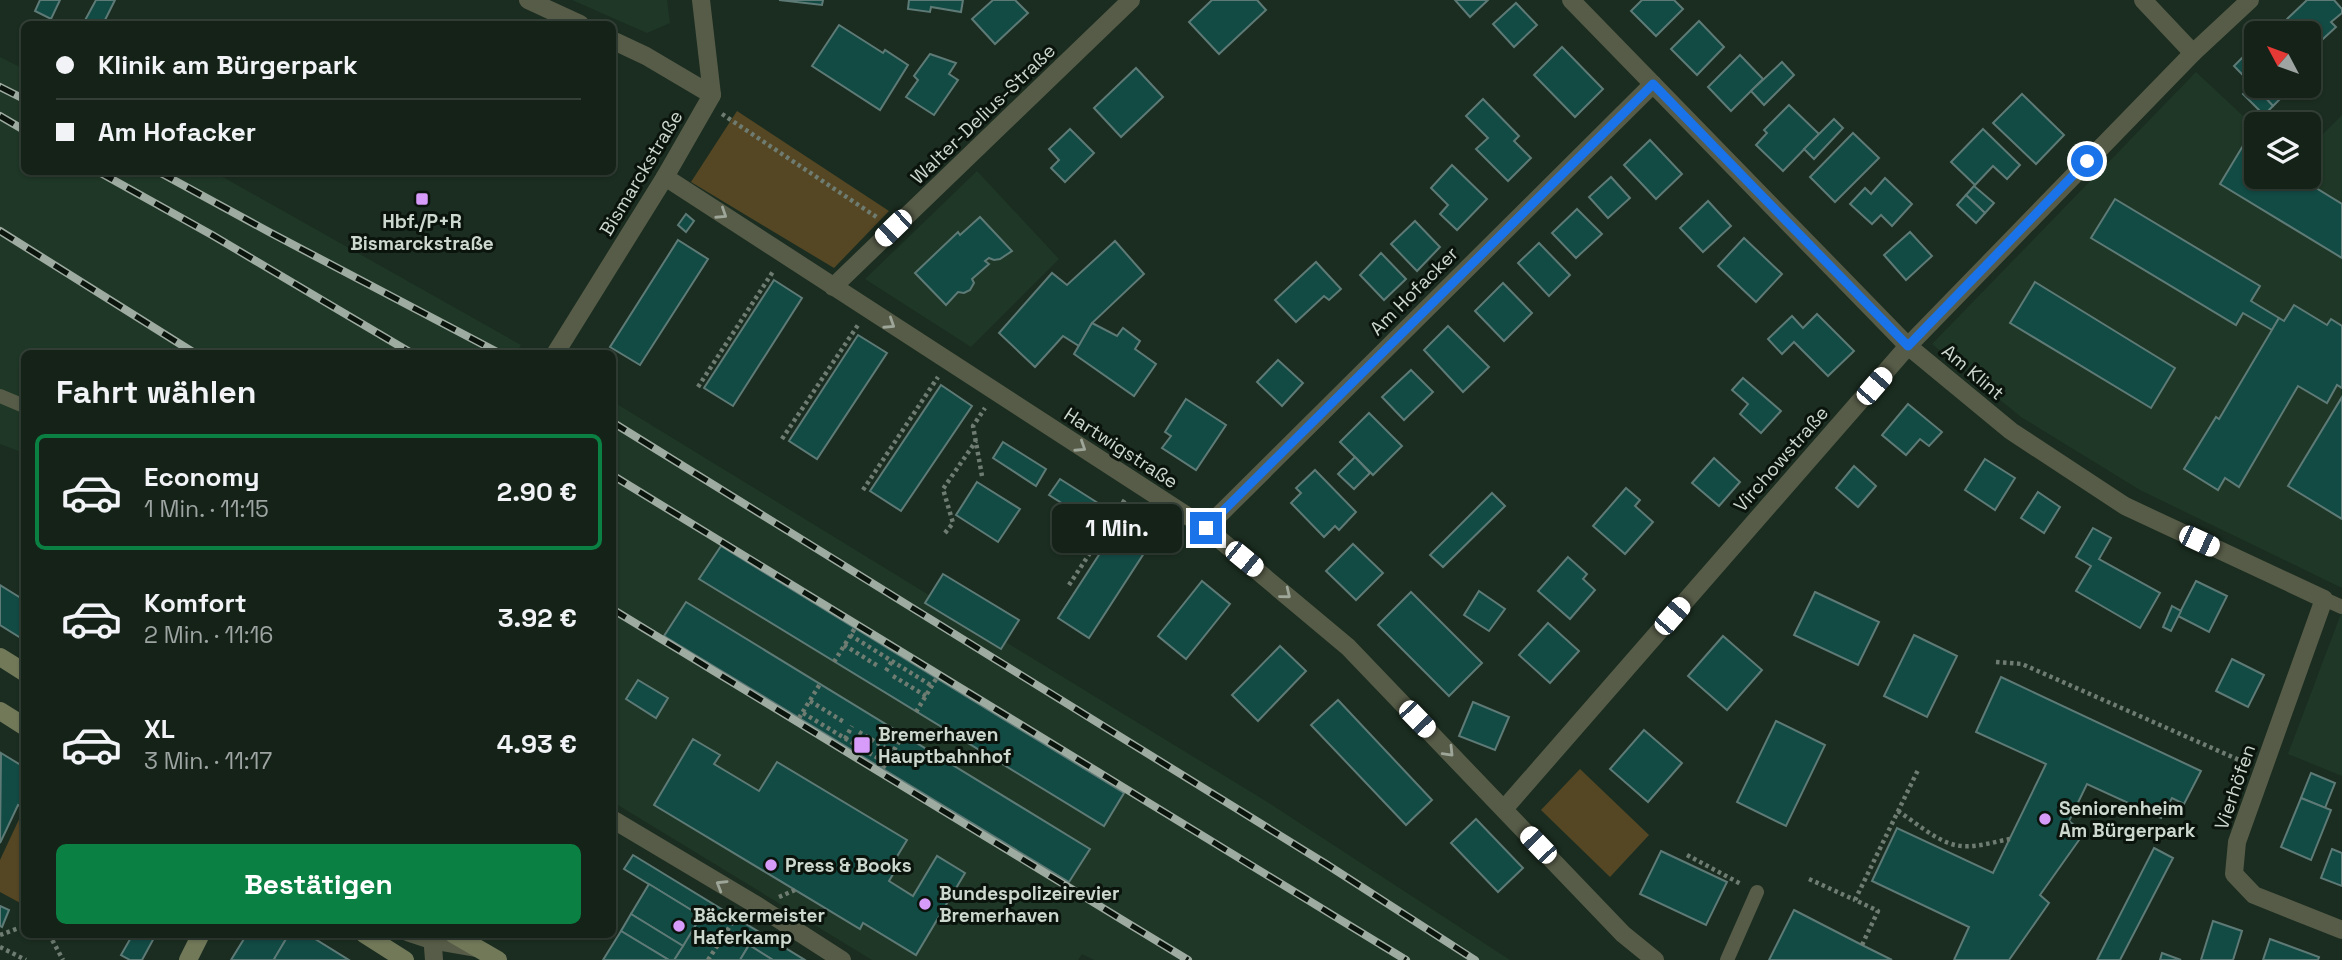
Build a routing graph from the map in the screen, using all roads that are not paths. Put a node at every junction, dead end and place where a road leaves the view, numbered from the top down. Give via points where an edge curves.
1 (528, 0) edge
2 (701, 0) edge
3 (1132, 0) edge
4 (1571, 0) edge
5 (2143, 0) edge
6 (2250, 0) edge
7 (574, 21) edge
8 (616, 42) edge
9 (2193, 53) junction
10 (1653, 84) junction
11 (709, 99) junction
12 (665, 177) junction
13 (833, 287) junction
14 (1908, 346) junction
15 (557, 350) edge
16 (0, 396) edge
17 (21, 405) edge
18 (1206, 528) junction
19 (2324, 599) junction
20 (2342, 607) edge
21 (0, 657) edge
22 (21, 670) edge
23 (0, 711) edge
24 (21, 724) edge
25 (1504, 809) junction
26 (616, 821) edge
27 (1757, 892) road end
28 (2342, 930) edge
29 (199, 938) edge
30 (370, 938) edge
31 (416, 938) edge
32 (460, 938) edge
33 (433, 946) edge
34 (482, 950) junction
35 (188, 960) edge
36 (405, 960) edge
37 (498, 960) edge
38 (842, 960) edge
39 (1656, 960) edge
40 (1727, 960) edge

1 - 7 street
2 - 11 street
3 - 13 street, Walter-Delius-Straße
4 - 10 street, Am Klint
5 - 9 street
6 - 9 street, Virchowstraße
8 - 11 street via 646,56
9 - 14 street, Virchowstraße
10 - 14 street, Am Klint
10 - 18 street, Am Hofacker
11 - 12 street, Bismarckstraße
12 -> 13 street, Hartwigstraße
12 - 15 street, Bismarckstraße
13 -> 18 street, Hartwigstraße
14 - 19 street, Am Klint via 2011,431 2125,506
14 - 25 street, Virchowstraße
16 - 17 lane
18 -> 25 street, Hartwigstraße via 1348,647
19 - 20 lane
19 - 28 street, Vierhöfen via 2237,842 2234,874 2254,895
21 - 22 main road
23 - 24 main road
25 - 39 street, Hartwigstraße via 1623,934
38 -> 26 street
27 - 40 lane
29 - 35 main road
30 - 36 main road
31 - 33 lane
32 - 34 main road
33 - 34 lane
34 - 37 main road

